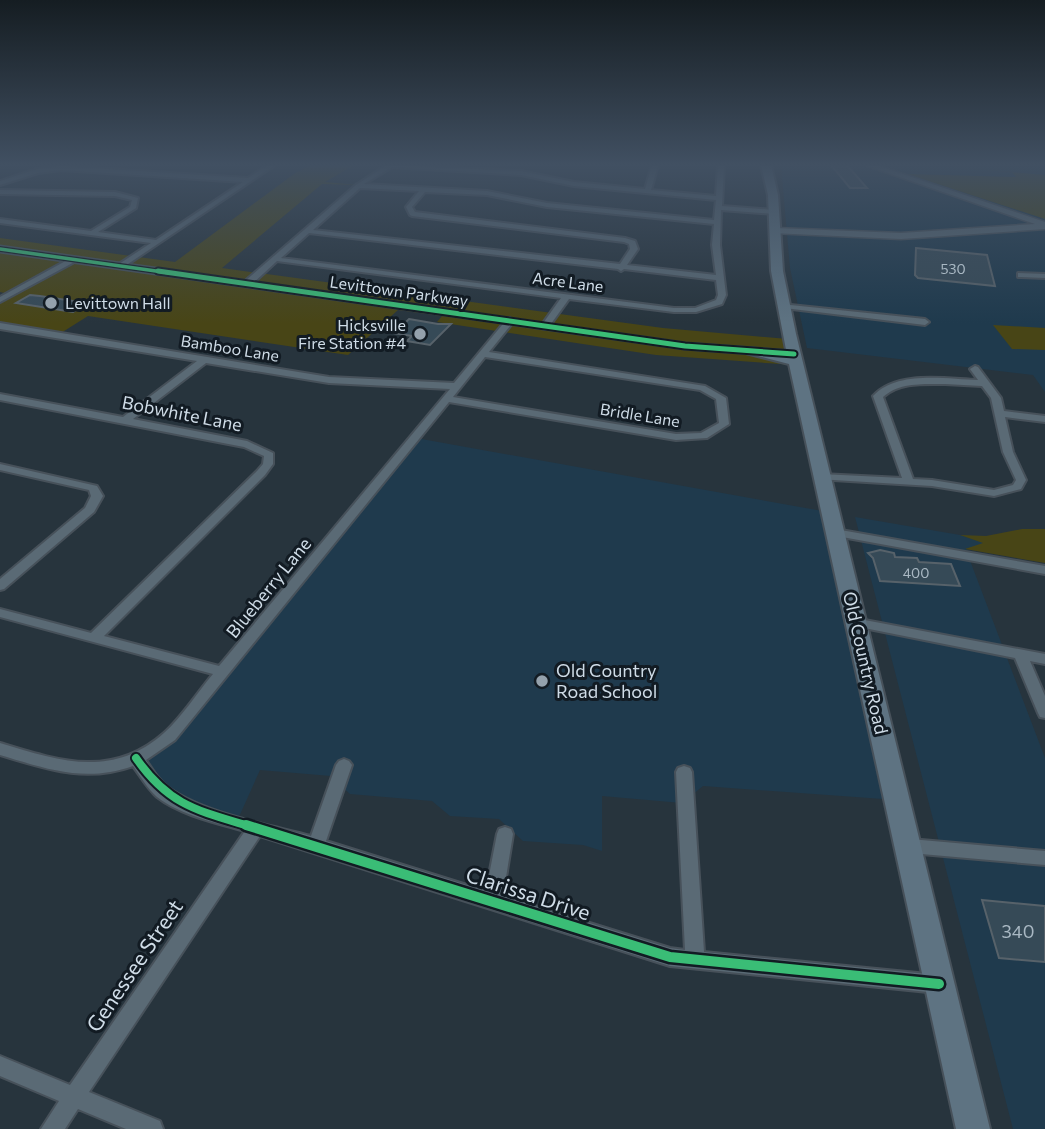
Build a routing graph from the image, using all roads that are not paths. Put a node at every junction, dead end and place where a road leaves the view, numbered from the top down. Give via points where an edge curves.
1 (117, 218) edge
2 (193, 218) edge
3 (321, 218) edge
4 (442, 218) edge
5 (674, 218) edge
6 (717, 218) edge
7 (774, 218) edge
8 (1021, 218) edge
9 (0, 221) edge
10 (717, 222) junction
11 (1045, 226) edge
12 (306, 231) junction
13 (775, 231) junction
14 (92, 233) junction
15 (158, 242) junction
16 (0, 249) edge
17 (275, 259) junction
18 (75, 260) junction
19 (122, 266) junction
20 (621, 269) junction
21 (1021, 275) dead end
22 (1045, 276) edge
23 (720, 278) junction
24 (247, 284) junction
25 (567, 296) junction
26 (0, 299) edge
27 (784, 306) junction
28 (510, 321) junction
29 (925, 322) dead end
30 (0, 326) edge
31 (545, 326) junction
32 (789, 334) junction
33 (749, 352) junction
34 (482, 354) junction
35 (795, 358) junction
36 (204, 360) junction
37 (975, 369) dead end
38 (986, 383) junction
39 (456, 386) junction
40 (0, 397) edge
41 (446, 399) junction
42 (1000, 413) junction
43 (1045, 419) edge
44 (124, 421) junction
45 (0, 467) edge
46 (821, 477) junction
47 (908, 481) junction
48 (835, 533) junction
49 (1045, 570) edge
50 (0, 586) edge
51 (0, 613) edge
52 (854, 621) junction
53 (94, 638) junction
54 (1020, 654) junction
55 (1045, 659) edge
56 (222, 672) junction
57 (1045, 713) edge
58 (0, 749) edge
59 (136, 758) junction
60 (344, 765) dead end
61 (684, 772) dead end
62 (256, 828) junction
63 (506, 834) dead end
64 (316, 845) junction
65 (910, 846) junction
66 (1045, 858) edge
67 (493, 902) junction
68 (695, 961) junction
69 (939, 984) junction
70 (0, 1066) edge
71 (74, 1097) junction
72 (52, 1129) edge
73 (152, 1129) edge
74 (973, 1129) edge

1 - 14 street
2 - 15 street
3 - 12 street
4 - 20 street via 625,240 634,249
5 - 10 street
6 - 10 street, Acre Lane
7 - 13 main road, Old Country Road
8 - 11 street
9 - 14 street
10 - 23 street, Acre Lane
11 - 13 street via 901,236
12 - 17 street
12 - 20 street
13 - 27 main road, Old Country Road
14 - 15 street
15 - 19 street
16 - 18 street, Levittown Parkway
17 - 24 street
17 - 25 street, Acre Lane
18 - 19 street, Levittown Parkway
18 - 26 street
19 - 24 street, Levittown Parkway
20 - 23 street
21 - 22 street
23 - 25 street, Acre Lane via 719,302 696,310
24 - 28 street, Levittown Parkway
25 - 31 street
27 - 29 street
27 - 32 main road, Old Country Road
28 - 31 street, Levittown Parkway
28 - 34 street, Blueberry Lane
30 - 36 street, Bamboo Lane
31 - 33 street, Levittown Parkway
32 - 33 main road
32 - 35 main road, Old Country Road
33 - 35 main road
34 - 39 street, Blueberry Lane
34 - 41 street, Bridle Lane via 702,388 721,398 724,424 703,436 676,437
35 - 46 main road, Old Country Road
36 - 39 street, Bamboo Lane via 329,380
36 - 44 street
37 - 38 street
38 - 42 street
38 - 47 street via 902,383 882,389 878,396
39 - 41 street, Blueberry Lane
40 - 44 street, Bobwhite Lane
41 - 56 street, Blueberry Lane
42 - 43 street
42 - 47 street via 1008,452 1021,480 1017,487 994,493
44 - 53 street, Bobwhite Lane via 255,446 266,452 269,460
45 - 50 street via 93,488 97,496 90,510
46 - 47 street
46 - 48 main road, Old Country Road
48 - 49 street
48 - 52 main road, Old Country Road
51 - 53 street
52 - 54 street
52 - 65 main road, Old Country Road
53 - 56 street
54 - 55 street
54 - 57 street
56 - 59 street, Blueberry Lane via 170,736
58 - 59 street, Blueberry Lane via 70,770 96,770
59 - 62 street, Clarissa Drive via 153,783 176,802
60 - 64 street
61 - 68 street
62 - 64 street, Clarissa Drive
62 - 71 street, Genessee Street
63 - 67 street
64 - 67 street, Clarissa Drive
65 - 66 street
65 - 69 main road, Old Country Road
67 - 68 street, Clarissa Drive
68 - 69 street, Clarissa Drive
69 - 74 main road, Old Country Road
70 - 71 street
71 - 72 street, Genessee Street
71 - 73 street

